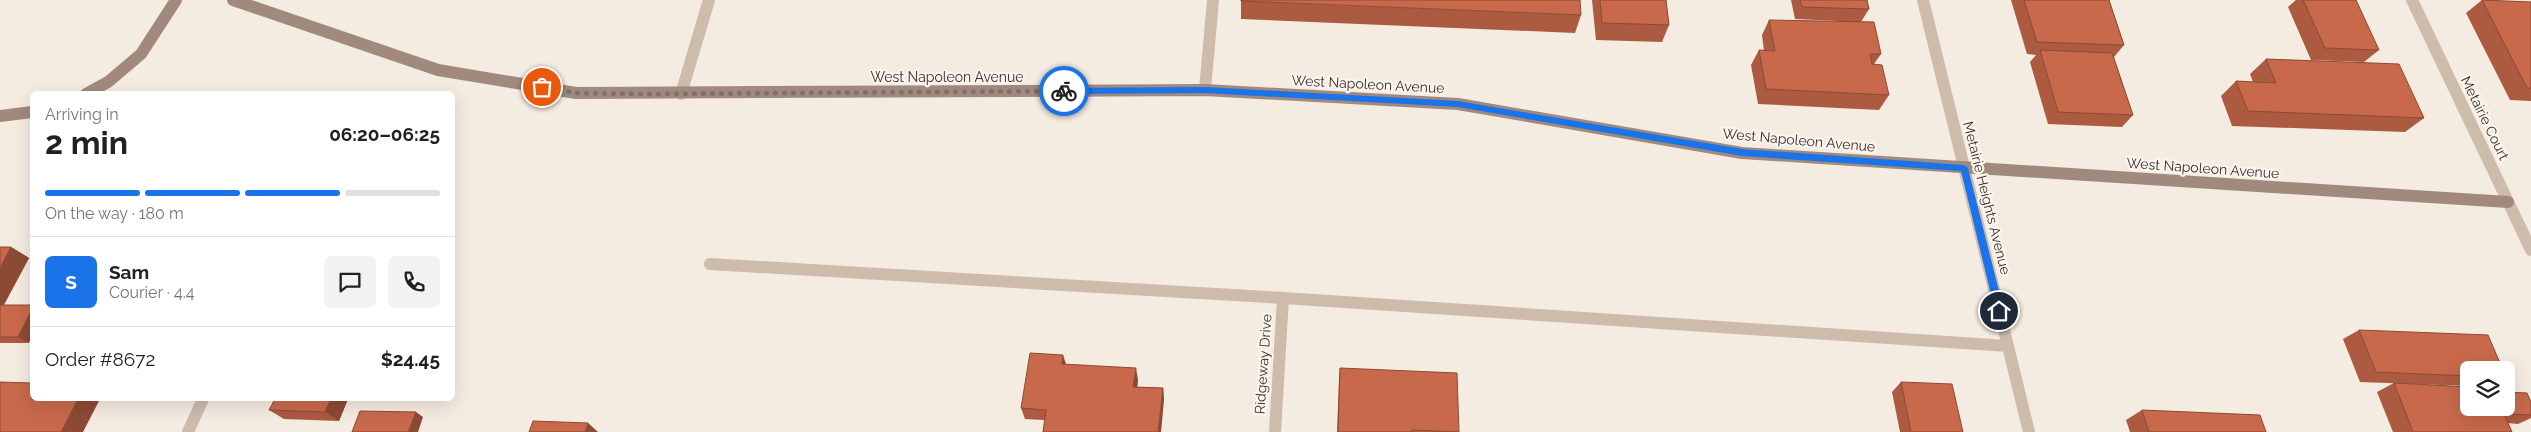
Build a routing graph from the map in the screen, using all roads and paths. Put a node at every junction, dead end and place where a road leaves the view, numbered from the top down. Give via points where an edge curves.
1 (176, 0) edge
2 (234, 0) edge
3 (709, 0) edge
4 (1214, 0) edge
5 (1923, 0) edge
6 (2412, 0) edge
7 (1205, 90) junction
8 (92, 91) edge
9 (681, 94) junction
10 (30, 112) edge
11 (0, 116) edge
12 (1964, 168) junction
13 (2508, 202) junction
14 (2531, 250) edge
15 (710, 264) dead end
16 (1283, 298) junction
17 (2008, 346) junction
18 (202, 401) edge
19 (188, 432) edge
20 (1274, 432) edge
21 (2029, 432) edge

1 - 8 street via 141,54 108,82
2 - 9 street, West Napoleon Avenue via 438,70 576,93
3 - 9 street
4 - 7 street
5 - 12 street, Metairie Heights Avenue
6 - 13 street, Metairie Court
7 - 9 street, West Napoleon Avenue
7 - 12 street, West Napoleon Avenue via 1458,104 1742,153
10 - 11 street
12 - 13 street, West Napoleon Avenue
12 - 17 street, Metairie Heights Avenue
13 - 14 street, Metairie Court
15 - 16 street
16 - 17 street
16 - 20 street, Ridgeway Drive
17 - 21 street, Metairie Heights Avenue
18 - 19 street

